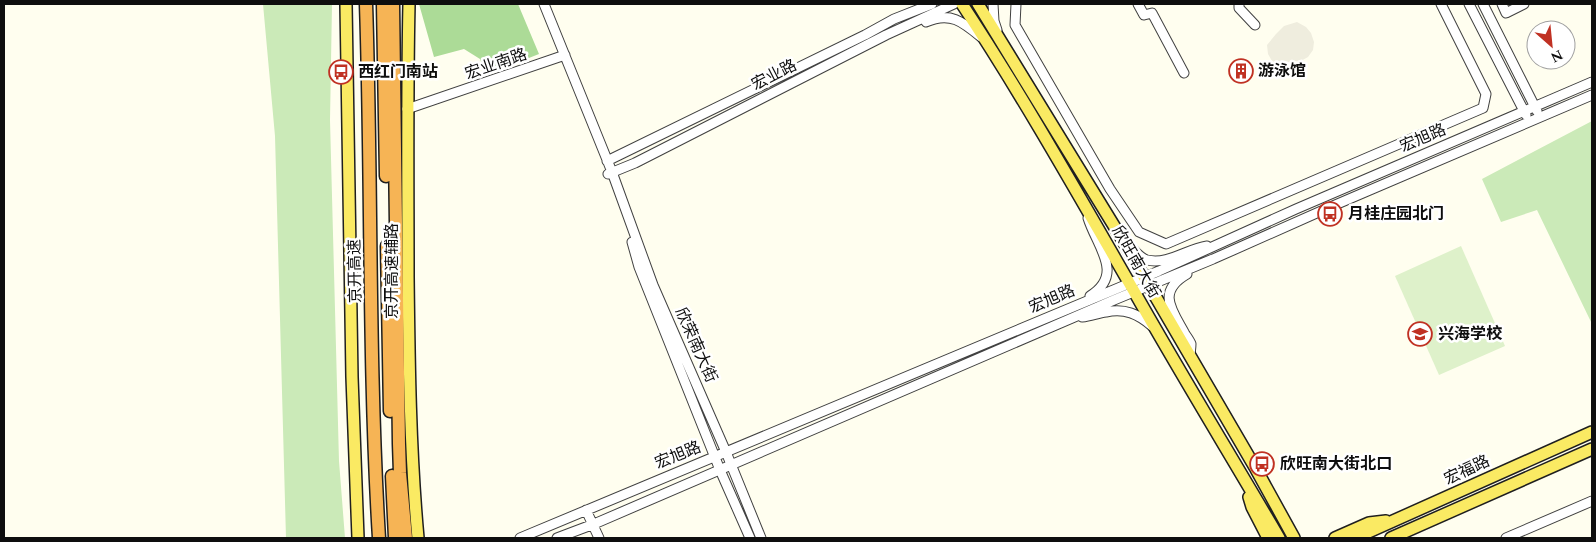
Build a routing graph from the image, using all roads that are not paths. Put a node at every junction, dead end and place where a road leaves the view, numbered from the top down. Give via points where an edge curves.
1 (346, 4) edge
2 (365, 4) edge
3 (383, 4) edge
4 (393, 4) edge
5 (409, 4) edge
6 (544, 4) edge
7 (918, 4) edge
8 (932, 4) edge
9 (954, 4) edge
10 (962, 4) edge
11 (978, 4) edge
12 (994, 4) edge
13 (1016, 4) edge
14 (1138, 4) edge
15 (1239, 4) edge
16 (1442, 4) edge
17 (1469, 4) edge
18 (1483, 4) edge
19 (1502, 4) edge
20 (1524, 4) edge
21 (894, 19) junction
22 (1254, 25) dead end
23 (1499, 34) junction
24 (886, 35) junction
25 (994, 40) junction
26 (1488, 40) junction
27 (565, 56) junction
28 (1184, 72) dead end
29 (1592, 82) edge
30 (1592, 95) edge
31 (1535, 106) junction
32 (407, 110) junction
33 (1524, 111) junction
34 (1540, 117) junction
35 (1530, 122) junction
36 (608, 161) junction
37 (609, 173) junction
38 (1084, 204) junction
39 (1119, 234) junction
40 (1222, 243) junction
41 (1213, 259) junction
42 (1146, 281) junction
43 (1131, 287) junction
44 (1074, 312) junction
45 (1155, 328) junction
46 (1190, 356) junction
47 (1592, 432) edge
48 (1592, 449) edge
49 (726, 452) junction
50 (715, 456) junction
51 (731, 465) junction
52 (720, 470) junction
53 (1246, 481) junction
54 (1592, 501) edge
55 (1279, 508) junction
56 (586, 510) junction
57 (1395, 520) junction
58 (594, 524) junction
59 (358, 538) edge
60 (380, 538) edge
61 (396, 538) edge
62 (406, 538) edge
63 (418, 538) edge
64 (520, 538) edge
65 (557, 538) edge
66 (599, 538) edge
67 (750, 538) edge
68 (761, 538) edge
69 (1268, 538) edge
70 (1279, 538) edge
71 (1294, 538) edge
72 (1304, 538) edge
73 (1335, 538) edge
74 (1356, 538) edge
75 (1391, 538) edge
76 (1506, 538) edge

1 - 59 main road
2 - 60 highway, 京开高速
3 - 61 highway, 京开高速 via 389,366
4 - 62 highway via 399,444
5 - 32 main road, 京开高速辅路
6 - 27 street, 欣荣南大街
7 - 21 street
8 - 21 street, 宏业路
9 - 24 street, 宏业路
10 - 25 main road, 欣旺南大街
11 - 25 main road, 欣旺南大街
12 - 25 street
13 - 16 street via 1015,25 1110,189 1139,232 1166,244 1483,108 1486,94
14 - 28 street via 1144,15 1152,13
15 - 22 street
17 - 26 street
18 - 23 street
19 - 20 street via 1506,13
21 - 36 street, 宏业路
23 - 26 street via 1496,41
23 - 31 street
24 - 25 street via 906,32 943,17 953,18
24 - 37 street, 宏业路 via 635,163
25 - 38 main road, 欣旺南大街
25 - 39 main road, 欣旺南大街
26 - 33 street
27 - 32 street, 宏业南路
27 - 36 street, 欣荣南大街
29 - 31 street, 宏旭路
30 - 34 street, 宏旭路
31 - 33 street, 宏旭路
31 - 34 street
32 - 63 main road, 京开高速辅路 via 409,376
33 - 35 street
33 - 40 street, 宏旭路
34 - 35 street, 宏旭路
35 - 41 street, 宏旭路
36 - 37 street, 欣荣南大街
37 - 49 street, 欣荣南大街 via 653,285
37 - 50 street, 欣荣南大街 via 639,267
38 - 43 main road, 欣旺南大街
38 - 44 street via 1109,268 1106,281
39 - 40 street via 1145,260 1174,258 1195,248
39 - 42 main road, 欣旺南大街
40 - 42 street, 宏旭路
41 - 42 street, 宏旭路
41 - 46 street via 1178,279 1169,291 1172,310 1191,344
42 - 43 street, 宏旭路
42 - 46 main road, 欣旺南大街
43 - 44 street, 宏旭路
43 - 45 main road, 欣旺南大街
44 - 45 street via 1084,317 1113,311 1132,312
44 - 49 street, 宏旭路
44 - 51 street, 宏旭路
45 - 53 main road, 欣旺南大街
46 - 55 main road, 欣旺南大街
47 - 57 main road, 宏福路
48 - 75 main road, 宏福路
49 - 50 street, 宏旭路
49 - 51 street, 欣荣南大街
50 - 52 street, 欣荣南大街
50 - 56 street, 宏旭路
51 - 52 street, 宏旭路
51 - 68 street, 欣荣南大街
52 - 58 street, 宏旭路
52 - 67 street, 欣荣南大街
53 - 69 main road via 1252,507
53 - 70 main road, 欣旺南大街
54 - 76 street
55 - 71 main road, 欣旺南大街
55 - 72 main road via 1291,528
56 - 58 street
56 - 64 street, 宏旭路
57 - 73 main road via 1369,522
57 - 74 main road, 宏福路
58 - 65 street, 宏旭路
58 - 66 street

